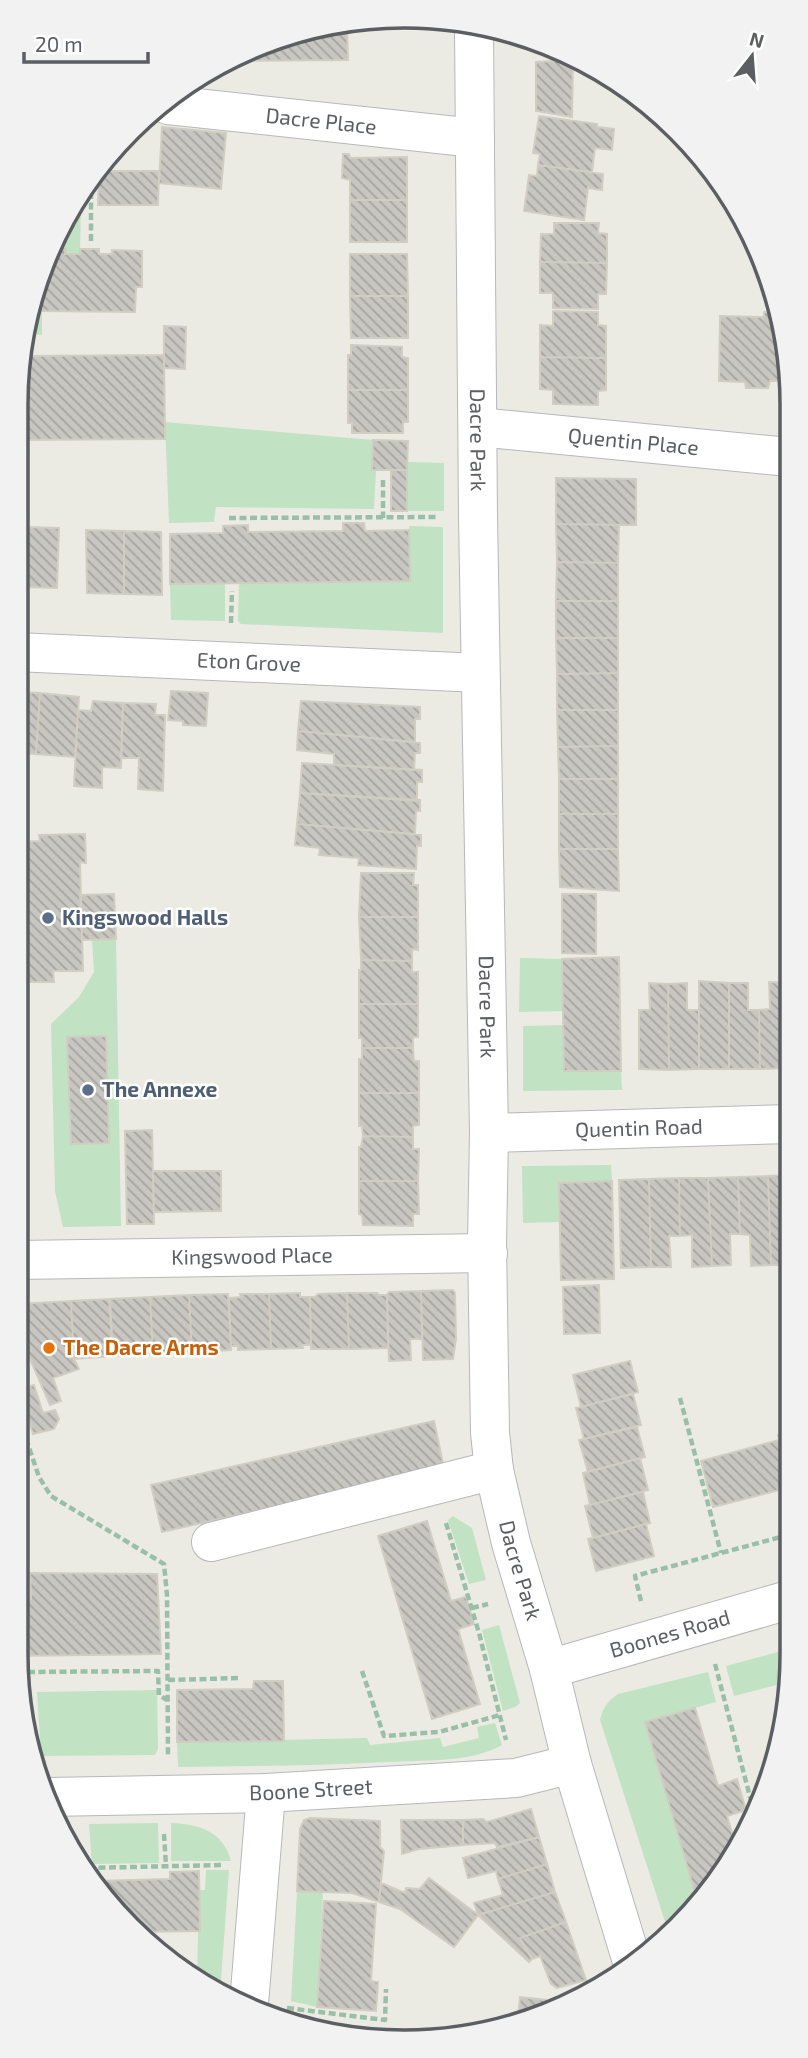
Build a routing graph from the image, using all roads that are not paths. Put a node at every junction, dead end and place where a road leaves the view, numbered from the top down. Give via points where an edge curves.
1 (474, 35) edge
2 (175, 106) edge
3 (475, 138) junction
4 (478, 427) junction
5 (780, 456) edge
6 (28, 653) edge
7 (480, 673) junction
8 (780, 1124) edge
9 (489, 1133) junction
10 (488, 1253) junction
11 (28, 1260) edge
12 (494, 1470) junction
13 (211, 1542) dead end
14 (780, 1602) edge
15 (549, 1669) junction
16 (572, 1764) junction
17 (265, 1793) junction
18 (57, 1797) edge
19 (629, 1955) edge
20 (263, 2002) edge

1 - 3 street, Dacre Park
2 - 3 street, Dacre Place
3 - 4 street, Dacre Park
4 - 5 street, Quentin Place
4 - 7 street, Dacre Park
6 - 7 street, Eton Grove
7 - 9 street, Dacre Park
8 - 9 street, Quentin Road
9 - 10 street, Dacre Park
10 - 11 street, Kingswood Place
10 - 12 street, Dacre Park via 488,1396
12 - 13 street
12 - 15 street, Dacre Park
14 - 15 street, Boones Road
15 - 16 street, Dacre Park
16 - 17 street, Boone Street via 516,1778
16 - 19 street, Dacre Park
17 - 18 street, Boone Street
17 - 20 street via 260,1864

